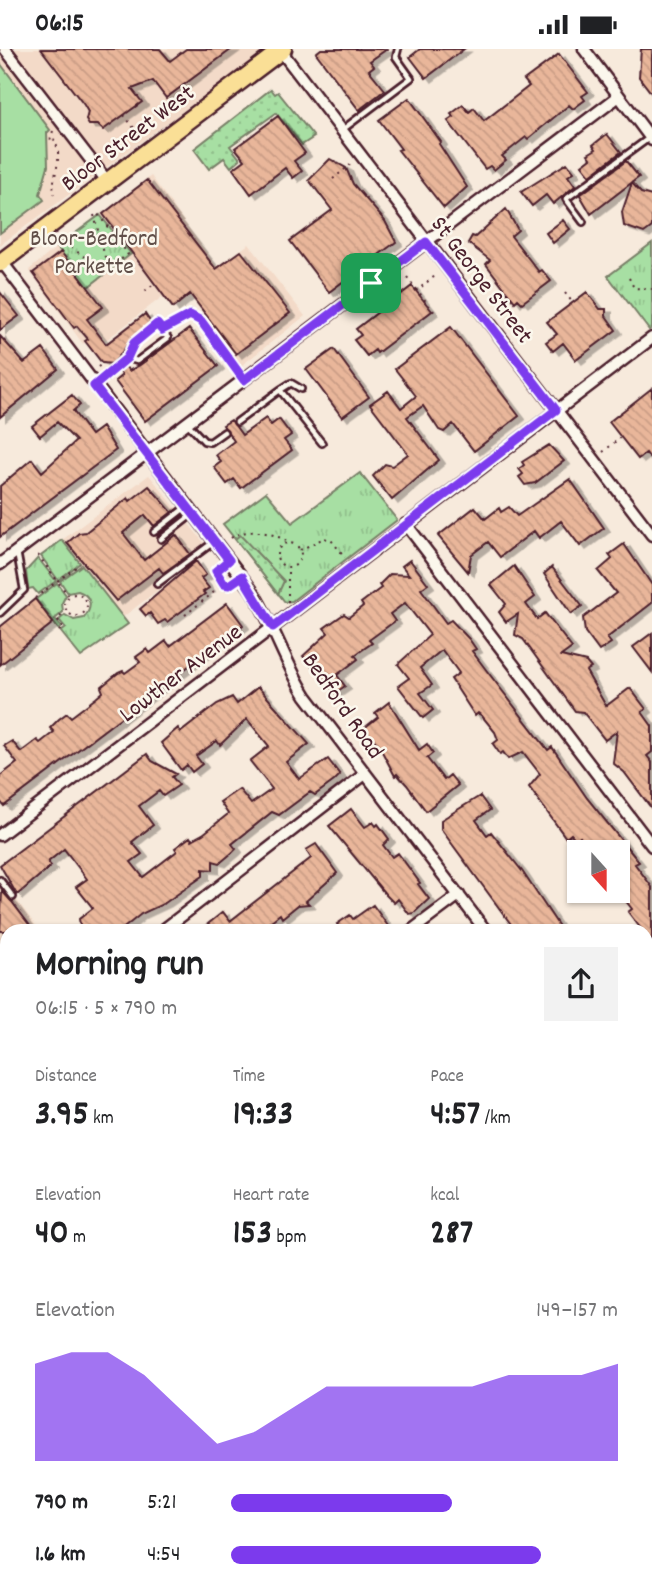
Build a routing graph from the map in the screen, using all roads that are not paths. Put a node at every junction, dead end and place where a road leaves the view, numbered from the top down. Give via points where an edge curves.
1 (5, 49) edge
2 (398, 49) edge
3 (584, 49) edge
4 (281, 50) edge
5 (619, 96) junction
6 (341, 131) junction
7 (651, 139) edge
8 (107, 181) junction
9 (583, 222) dead end
10 (426, 242) junction
11 (1, 262) edge
12 (162, 330) junction
13 (652, 338) edge
14 (127, 358) junction
15 (244, 380) junction
16 (94, 386) junction
17 (301, 389) dead end
18 (280, 390) junction
19 (556, 410) junction
20 (237, 422) dead end
21 (188, 423) junction
22 (224, 432) dead end
23 (321, 443) dead end
24 (148, 454) junction
25 (191, 509) junction
26 (406, 524) junction
27 (154, 532) dead end
28 (652, 535) edge
29 (162, 539) dead end
30 (215, 541) junction
31 (17, 551) junction
32 (229, 560) junction
33 (0, 564) edge
34 (242, 576) junction
35 (157, 584) dead end
36 (0, 613) edge
37 (273, 627) junction
38 (365, 774) junction
39 (0, 835) edge
40 (652, 846) edge
41 (0, 880) edge
42 (458, 895) junction
43 (13, 897) dead end
44 (171, 924) edge
45 (420, 924) edge
46 (481, 924) edge

1 - 8 street
2 - 6 lane via 396,57 411,78
3 - 5 street
4 - 6 street, St George Street
4 - 8 main road, Bloor Street West
5 - 7 street
5 - 10 street
6 - 10 street, St George Street
7 - 9 lane via 566,199
8 - 11 main road, Bloor Street West
10 - 15 street
10 - 19 street, St George Street
11 - 16 street, Bedford Road
12 - 14 lane via 157,324 141,336
12 - 14 lane via 168,338 137,361
12 - 15 lane via 190,315 201,321
13 - 19 street, Lowther Avenue
14 - 16 lane
15 - 21 street
16 - 24 street, Bedford Road
17 - 18 lane via 291,383
18 - 20 lane
18 - 23 lane
19 - 26 street, Lowther Avenue
19 - 28 street, St George Street
21 - 22 lane via 204,441
21 - 24 street
24 - 25 street, Bedford Road
24 - 31 street
25 - 27 lane
25 - 29 lane
25 - 30 street, Bedford Road
26 - 37 street, Lowther Avenue
26 - 40 street
30 - 32 street, Bedford Road
30 - 35 lane
31 - 33 street
31 - 36 lane via 23,593
32 - 34 street, Bedford Road
32 - 34 lane via 216,571 224,584
34 - 37 street, Bedford Road
37 - 38 street, Bedford Road via 292,674
37 - 39 street, Lowther Avenue
38 - 42 street, Bedford Road
38 - 44 street
41 - 43 lane
42 - 45 street
42 - 46 street, Bedford Road

